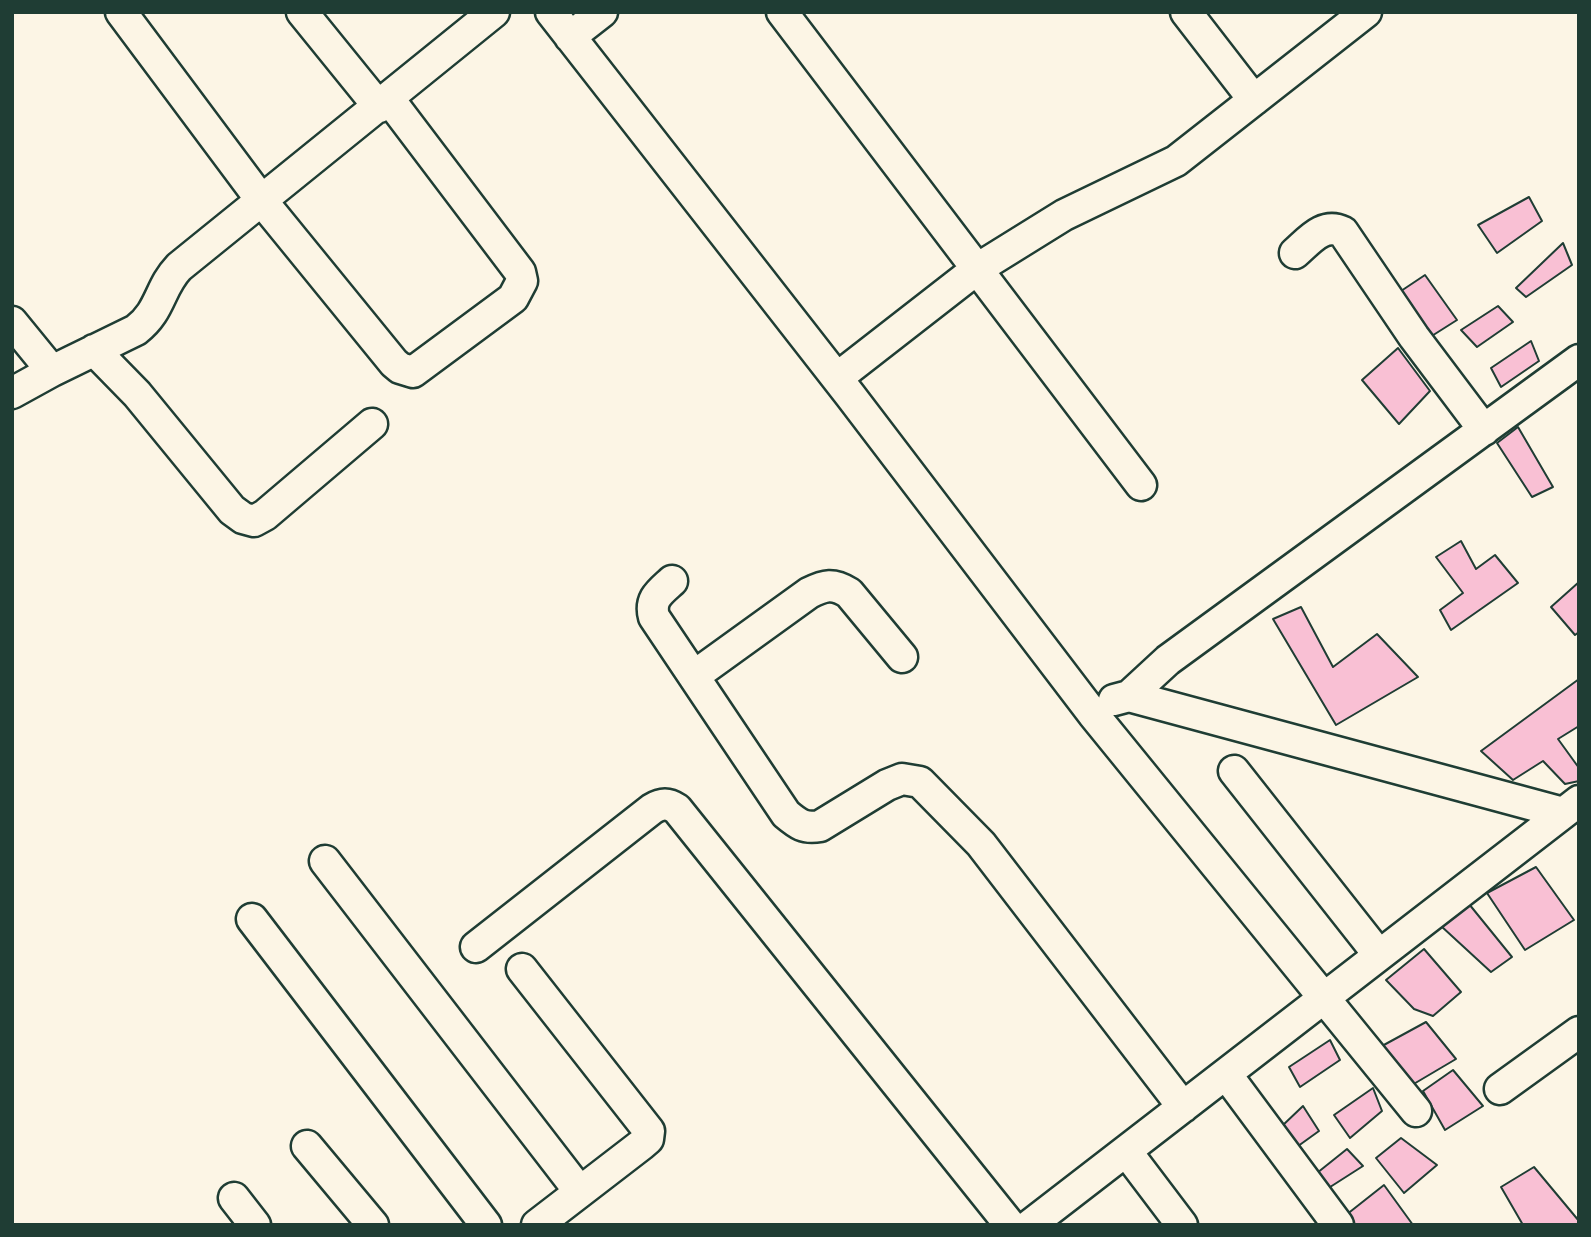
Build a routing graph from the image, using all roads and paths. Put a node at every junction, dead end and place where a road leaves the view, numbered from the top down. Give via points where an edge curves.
1 (121, 12) edge
2 (302, 12) edge
3 (551, 12) edge
4 (602, 12) edge
5 (782, 12) edge
6 (1186, 12) edge
7 (1366, 12) edge
8 (489, 14) edge
9 (570, 37) junction
10 (1254, 100) junction
11 (384, 103) junction
12 (262, 201) junction
13 (1295, 253) dead end
14 (977, 269) junction
15 (12, 322) edge
16 (94, 350) junction
17 (1579, 360) edge
18 (52, 370) junction
19 (837, 378) junction
20 (12, 393) edge
21 (372, 424) dead end
22 (1484, 430) junction
23 (1140, 485) dead end
24 (672, 581) dead end
25 (902, 657) dead end
26 (694, 676) junction
27 (1129, 696) junction
28 (1093, 714) junction
29 (1234, 771) dead end
30 (1571, 807) edge
31 (326, 861) dead end
32 (252, 919) dead end
33 (476, 947) dead end
34 (1379, 955) junction
35 (522, 969) dead end
36 (1324, 998) junction
37 (1579, 1032) edge
38 (1226, 1074) junction
39 (1500, 1089) dead end
40 (1183, 1107) junction
41 (1416, 1111) dead end
42 (307, 1146) dead end
43 (1126, 1151) junction
44 (580, 1192) junction
45 (233, 1198) dead end
46 (1043, 1221) edge
47 (255, 1225) edge
48 (373, 1225) edge
49 (486, 1225) edge
50 (537, 1225) edge
51 (1010, 1225) edge
52 (1182, 1225) edge
53 (1338, 1225) edge

1 - 12 street
2 - 11 street
3 - 9 street
4 - 9 street
5 - 14 street
6 - 10 street
7 - 10 street
8 - 11 street
9 - 19 street
10 - 14 street via 1176,161 1064,215
11 - 12 street
11 - 12 street via 520,272 522,281 513,298 421,367 412,372 400,369
12 - 16 street via 171,275 147,322
13 - 22 street via 1328,228 1343,232
14 - 19 street
14 - 23 street
15 - 18 street
16 - 18 street
16 - 21 street via 137,394 232,510 254,521
17 - 22 street
18 - 20 street
19 - 28 street
22 - 27 street via 1168,660
24 - 26 street via 651,607
25 - 26 street via 849,593 830,584 809,593
26 - 40 street via 786,814 799,825 820,826 902,779 920,782 981,844
27 - 28 street via 1107,703
27 - 30 street
28 - 36 street
29 - 34 street
30 - 34 street
31 - 44 street
32 - 49 street
33 - 51 street via 652,809 670,804
34 - 36 street
35 - 44 street via 649,1131 648,1139
36 - 38 street
36 - 41 street
37 - 39 street
38 - 40 street
38 - 53 street
40 - 43 street
42 - 48 street
43 - 46 street
43 - 52 street
44 - 50 street
45 - 47 street

